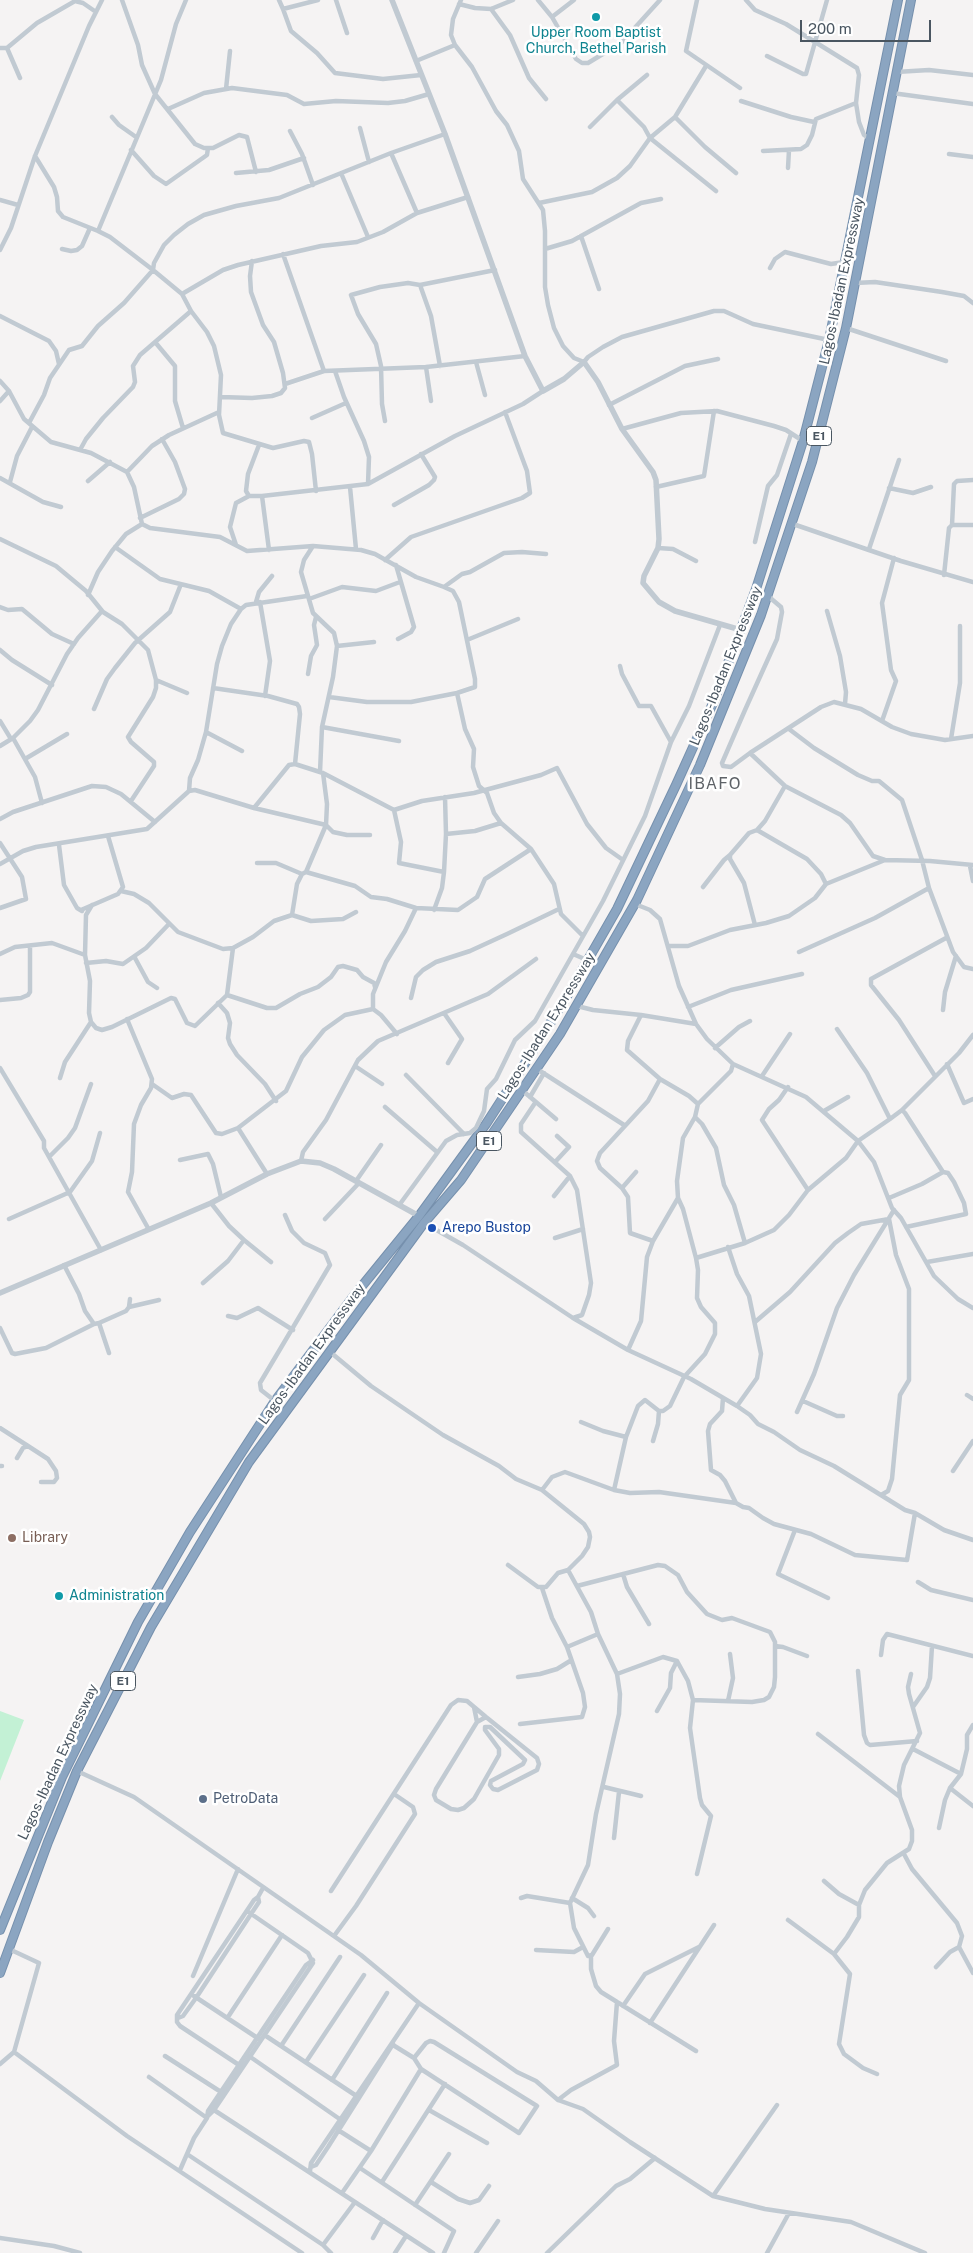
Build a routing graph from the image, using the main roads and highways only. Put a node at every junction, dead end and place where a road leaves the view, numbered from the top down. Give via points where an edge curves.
1 (898, 0) edge
2 (911, 0) edge
3 (0, 1930) edge
4 (0, 1972) edge

1 - 3 highway, Lagos-Ibadan Expressway / E1 via 829,340 803,441 741,630 680,776 617,909 491,1116 419,1216 353,1297 275,1402 190,1532 138,1622 62,1776
2 - 4 highway, Lagos-Ibadan Expressway / E1 via 846,328 816,445 768,596 700,765 635,904 578,1006 461,1180 424,1224 249,1462 151,1626 77,1771

